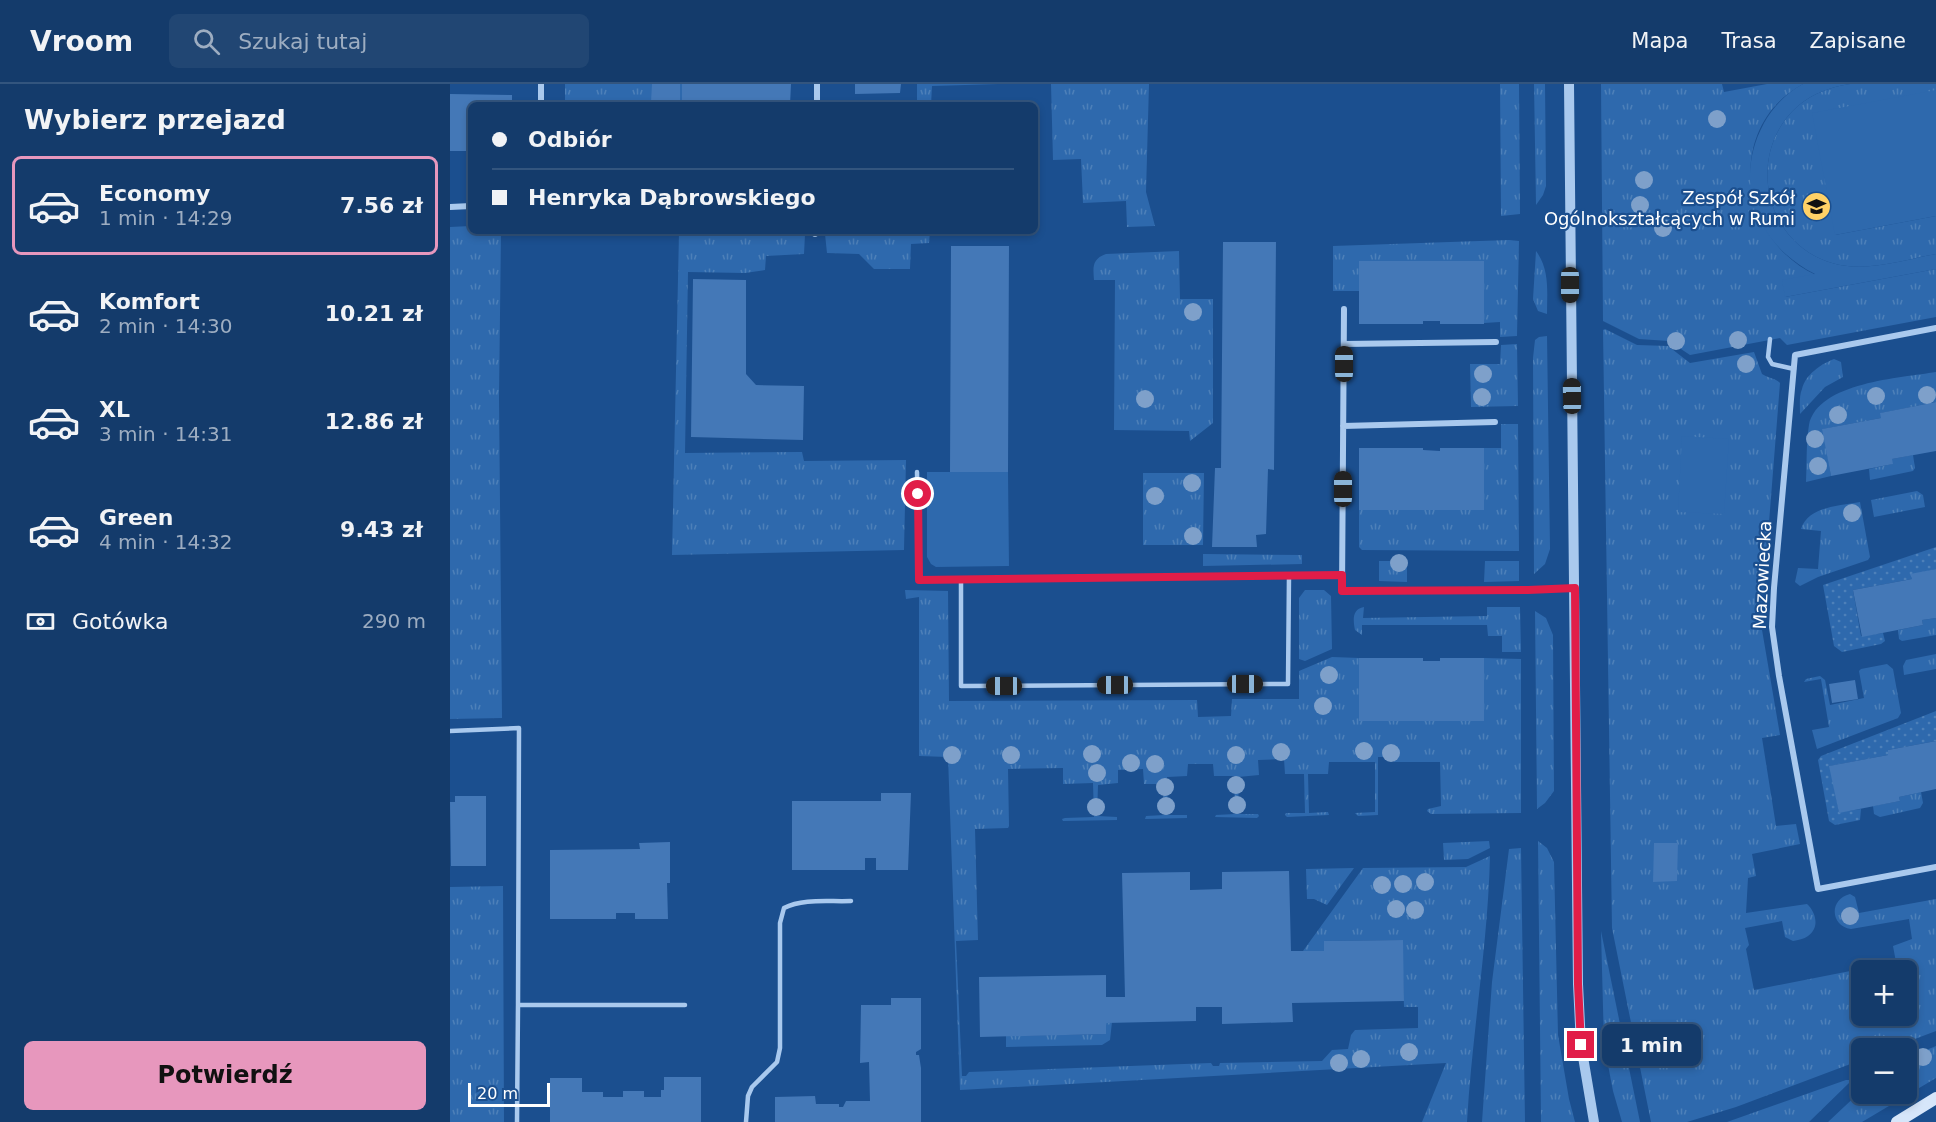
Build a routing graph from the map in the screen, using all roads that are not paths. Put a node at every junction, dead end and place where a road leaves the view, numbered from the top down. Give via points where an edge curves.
1 (541, 84) edge
2 (817, 84) edge
3 (1569, 84) edge
4 (542, 102) edge
5 (817, 102) edge
6 (468, 206) edge
7 (450, 207) edge
8 (1344, 309) dead end
9 (1936, 328) edge
10 (1770, 339) dead end
11 (1496, 342) dead end
12 (1344, 344) junction
13 (1794, 369) junction
14 (1495, 422) dead end
15 (1343, 426) junction
16 (917, 472) dead end
17 (1289, 575) junction
18 (1342, 575) junction
19 (961, 579) junction
20 (1575, 588) junction
21 (1342, 591) joint
22 (450, 731) edge
23 (1936, 867) edge
24 (851, 901) dead end
25 (518, 1005) junction
26 (685, 1005) dead end
27 (1936, 1098) edge
28 (1594, 1116) edge
29 (517, 1122) edge
30 (746, 1122) edge
31 (1599, 1122) edge
32 (1897, 1122) edge

1 - 4 street
2 - 5 street
3 - 20 street
6 - 7 street
8 - 12 street
9 - 13 street via 1795,355
10 - 13 lane via 1768,357 1773,364
11 - 12 street
12 - 15 street
13 - 23 street, Mazowiecka via 1772,627 1818,889
14 - 15 street
15 - 18 street
16 - 19 lane via 919,580
17 - 18 lane
17 - 19 lane
17 - 19 lane via 1288,684 961,686
18 - 21 street
20 - 21 lane
20 - 28 street via 1578,984 1581,1045
22 - 25 lane via 519,728
24 - 30 lane via 802,902 784,908 780,923 780,1048 777,1062 752,1087
25 - 26 lane
25 - 29 lane
27 - 32 main road
28 - 31 street

